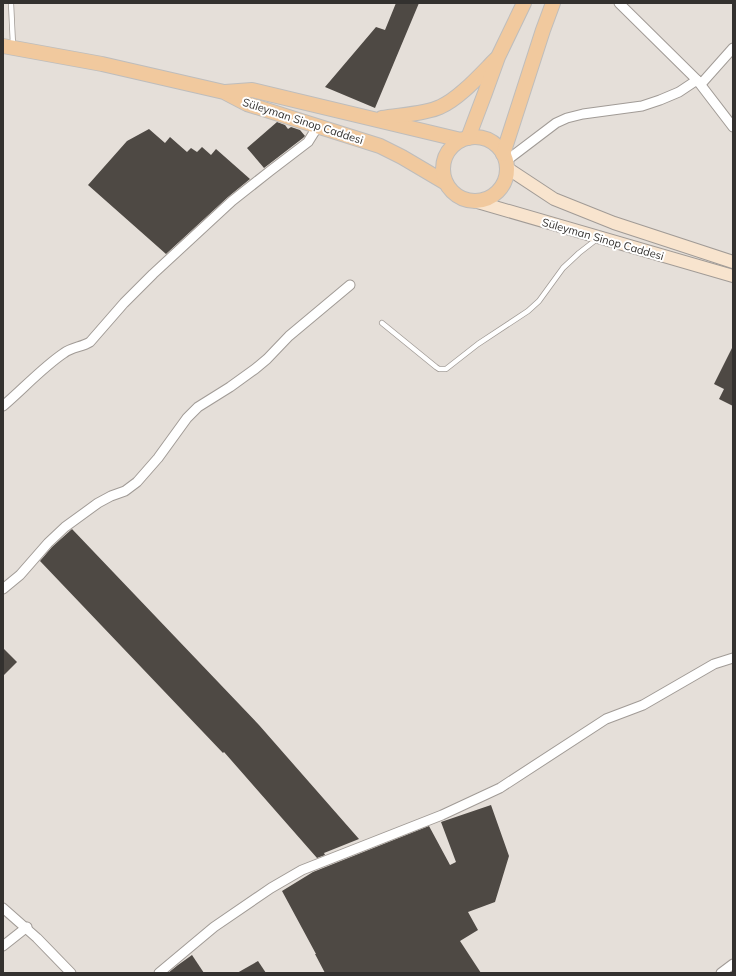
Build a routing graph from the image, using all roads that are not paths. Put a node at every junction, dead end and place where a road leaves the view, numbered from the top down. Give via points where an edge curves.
1 (11, 3) edge
2 (524, 3) edge
3 (553, 3) edge
4 (619, 3) edge
5 (8, 46) edge
6 (733, 48) edge
7 (498, 57) junction
8 (699, 82) junction
9 (224, 92) junction
10 (373, 119) junction
11 (318, 126) junction
12 (733, 127) edge
13 (464, 139) junction
14 (506, 161) junction
15 (446, 184) junction
16 (474, 201) junction
17 (598, 238) junction
18 (733, 262) edge
19 (733, 276) edge
20 (350, 285) dead end
21 (382, 323) dead end
22 (3, 406) edge
23 (3, 589) edge
24 (733, 658) edge
25 (3, 908) edge
26 (27, 927) junction
27 (3, 946) edge
28 (733, 964) edge
29 (70, 973) edge
30 (159, 973) edge
31 (721, 973) edge

1 - 5 lane
2 - 7 main road
3 - 14 main road
4 - 8 street
5 - 9 main road, Süleyman Sinop Caddesi
6 - 8 street
7 - 10 main road via 457,96 440,107
7 - 13 main road
8 - 12 street
8 - 14 street via 642,106 567,118 556,123
9 - 10 main road, Süleyman Sinop Caddesi via 252,90
9 - 11 main road, Süleyman Sinop Caddesi via 247,104
10 - 13 main road, Süleyman Sinop Caddesi
11 - 15 main road, Süleyman Sinop Caddesi via 380,146
11 - 22 street via 308,142 232,201 153,274 90,342 64,353
13 - 14 main road via 482,137 494,143 500,148
13 - 15 main road via 454,144 444,158 442,167
14 - 16 main road via 506,177 498,192
14 - 18 street, Süleyman Sinop Caddesi via 554,199 614,223
15 - 16 main road via 457,196
16 - 17 street, Süleyman Sinop Caddesi
17 - 19 street, Süleyman Sinop Caddesi
17 - 21 lane via 563,268 539,301 528,311 446,369 436,368
20 - 23 street via 289,336 255,369 198,406 137,482 125,491 98,503 65,527 20,576
24 - 30 street via 714,664 643,705 606,719 500,788 442,815 302,870 214,927
25 - 26 street
26 - 27 street
26 - 29 street
28 - 31 street

